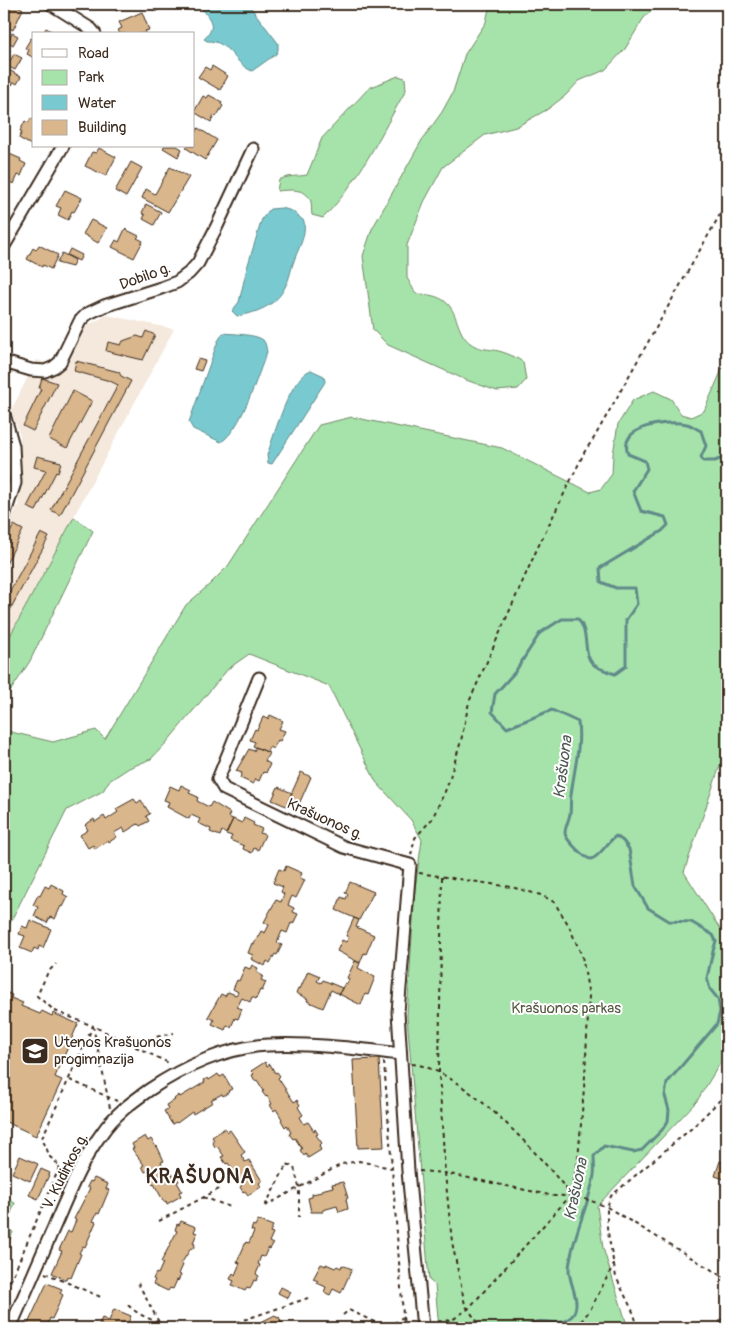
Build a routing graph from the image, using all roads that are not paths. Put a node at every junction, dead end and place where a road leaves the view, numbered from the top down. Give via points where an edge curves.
1 (51, 4) edge
2 (93, 32) edge
3 (62, 148) edge
4 (253, 148) dead end
5 (4, 246) edge
6 (4, 362) edge
7 (4, 414) edge
8 (4, 516) edge
9 (259, 678) dead end
10 (401, 1059) junction
11 (423, 1326) edge
12 (10, 1328) edge

1 - 2 street
3 - 5 street
4 - 6 street, Dobilo g. via 217,226 189,273 177,282 88,314 80,321 60,362 54,367 31,370
7 - 8 street via 13,446 15,483
9 - 10 street, Krašuonos g. via 218,779 224,789 344,847 409,868 398,1012
10 - 11 street
10 - 12 street, V. Kudirkos g. via 383,1052 340,1047 267,1045 232,1051 182,1070 161,1082 128,1106 102,1132 78,1173

